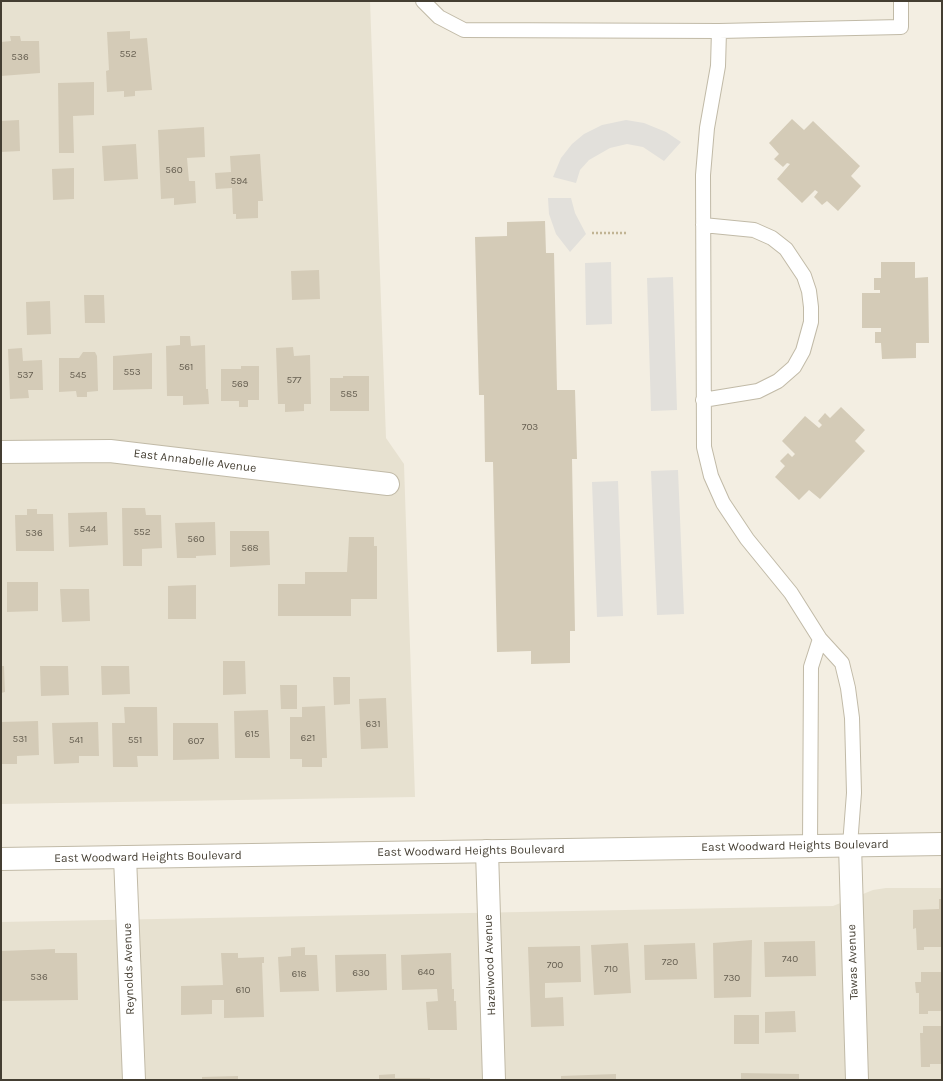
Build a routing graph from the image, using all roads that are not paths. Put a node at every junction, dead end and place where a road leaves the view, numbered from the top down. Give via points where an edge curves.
1 (423, 1) edge
2 (901, 1) edge
3 (719, 31) junction
4 (703, 225) junction
5 (703, 400) junction
6 (1, 452) edge
7 (388, 484) dead end
8 (820, 639) junction
9 (942, 844) edge
10 (810, 845) junction
11 (850, 845) junction
12 (487, 851) junction
13 (125, 857) junction
14 (1, 859) edge
15 (134, 1080) edge
16 (494, 1080) edge
17 (857, 1080) edge

1 - 3 lane via 439,17 464,30
2 - 3 lane via 901,27
3 - 4 lane via 716,87 704,150
4 - 5 lane
4 - 5 lane via 754,230 772,238 786,249 804,276 809,291 811,322 803,351 794,367 778,381 758,391
5 - 8 lane via 704,447 711,476 723,504 746,539 791,593
6 - 7 street, East Annabelle Avenue via 110,451
8 - 10 lane via 811,667
8 - 11 lane via 842,663 848,688 852,718 854,793
9 - 11 street, East Woodward Heights Boulevard
10 - 11 street, East Woodward Heights Boulevard
10 - 12 street, East Woodward Heights Boulevard
11 - 17 street, Tawas Avenue
12 - 13 street, East Woodward Heights Boulevard
12 - 16 street, Hazelwood Avenue
13 - 14 street, East Woodward Heights Boulevard
13 - 15 street, Reynolds Avenue

